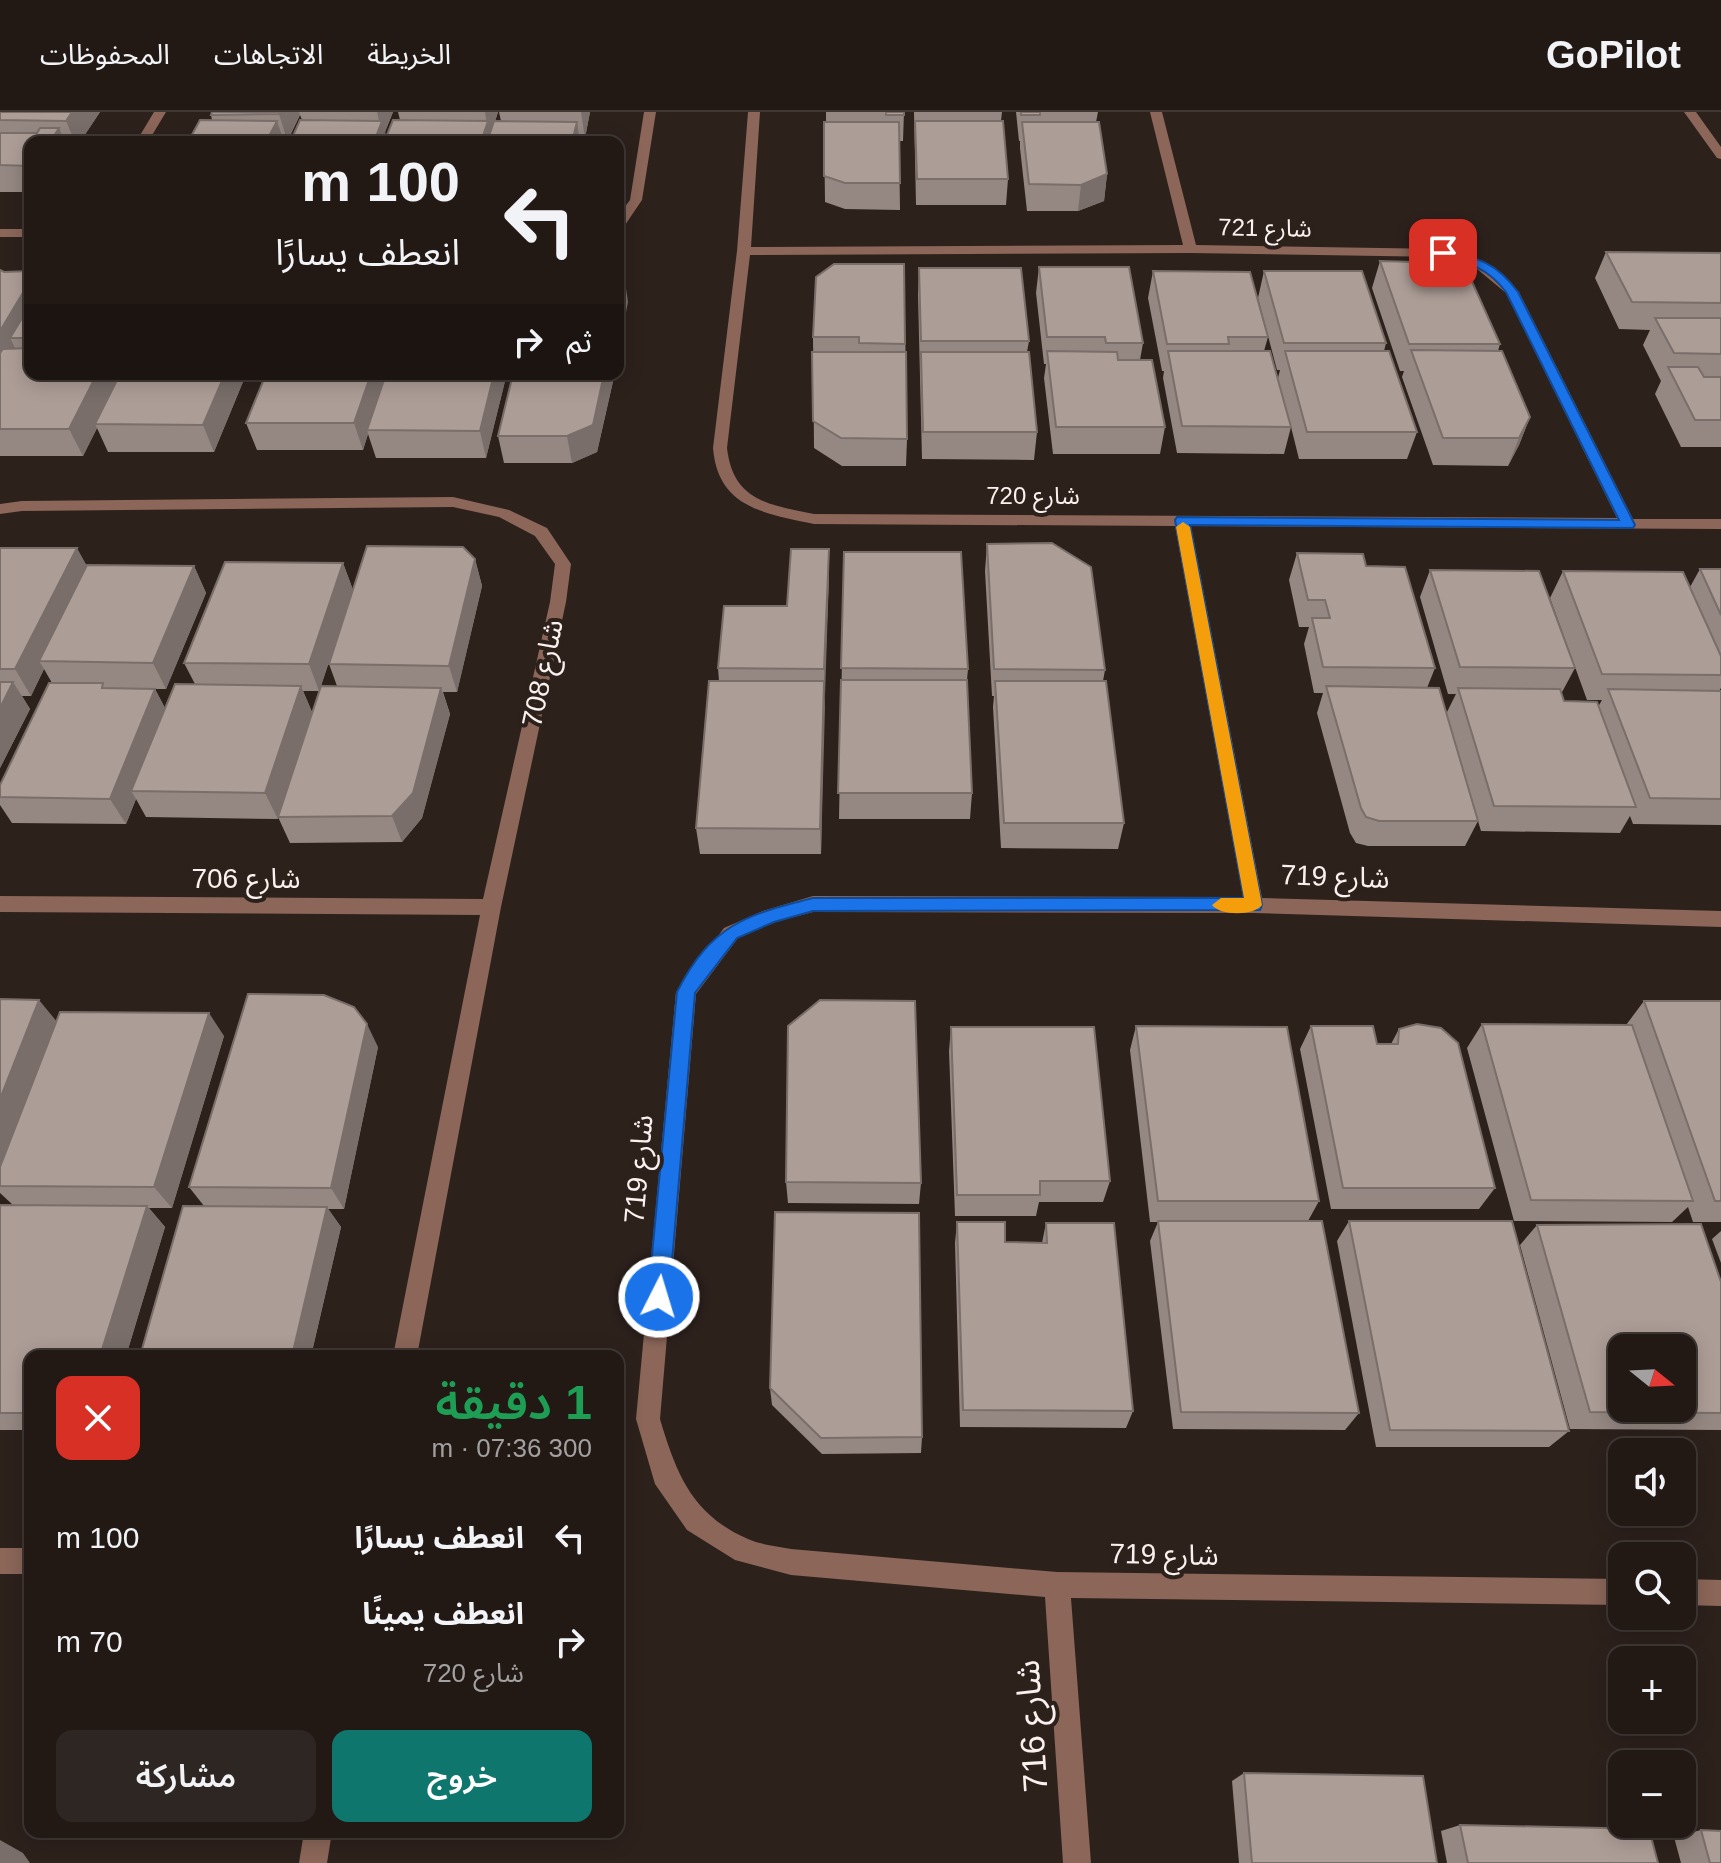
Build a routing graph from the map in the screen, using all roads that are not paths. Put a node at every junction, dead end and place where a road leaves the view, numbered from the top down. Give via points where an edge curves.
1 (160, 112) edge
2 (650, 112) edge
3 (754, 112) edge
4 (1156, 112) edge
5 (1690, 112) edge
6 (146, 136) edge
7 (1721, 155) edge
8 (624, 217) edge
9 (0, 233) edge
10 (24, 233) edge
11 (1190, 249) junction
12 (744, 251) junction
13 (0, 509) edge
14 (1182, 520) junction
15 (1721, 524) edge
16 (1628, 525) junction
17 (0, 904) edge
18 (1254, 905) junction
19 (491, 907) junction
20 (1721, 919) edge
21 (406, 1350) edge
22 (0, 1561) edge
23 (24, 1561) edge
24 (1057, 1585) junction
25 (1608, 1592) edge
26 (1696, 1592) edge
27 (1721, 1593) edge
28 (317, 1838) edge
29 (313, 1863) edge
30 (1077, 1863) edge

1 - 6 street
2 - 8 street via 636,200
3 - 12 street, شارع 720
4 - 11 street
5 - 7 street
9 - 10 street
11 - 12 street, شارع 721
11 - 16 street, شارع 721 via 1443,253 1476,261 1498,274 1512,292
12 - 14 street, شارع 720 via 720,448 724,473 737,493 768,509 814,519
13 - 19 street, شارع 708 via 453,502 504,513 541,532 563,564 558,602
14 - 16 street, شارع 720
14 - 18 street
15 - 16 street, شارع 720
17 - 19 street, شارع 706
18 - 20 street, شارع 719
18 - 24 street, شارع 719 via 813,904 731,933 686,992 648,1419 664,1475 696,1521 744,1551 791,1562
19 - 21 street, شارع 708
22 - 23 street
24 - 25 street, شارع 719
24 - 30 street, شارع 716
26 - 27 street
28 - 29 street

